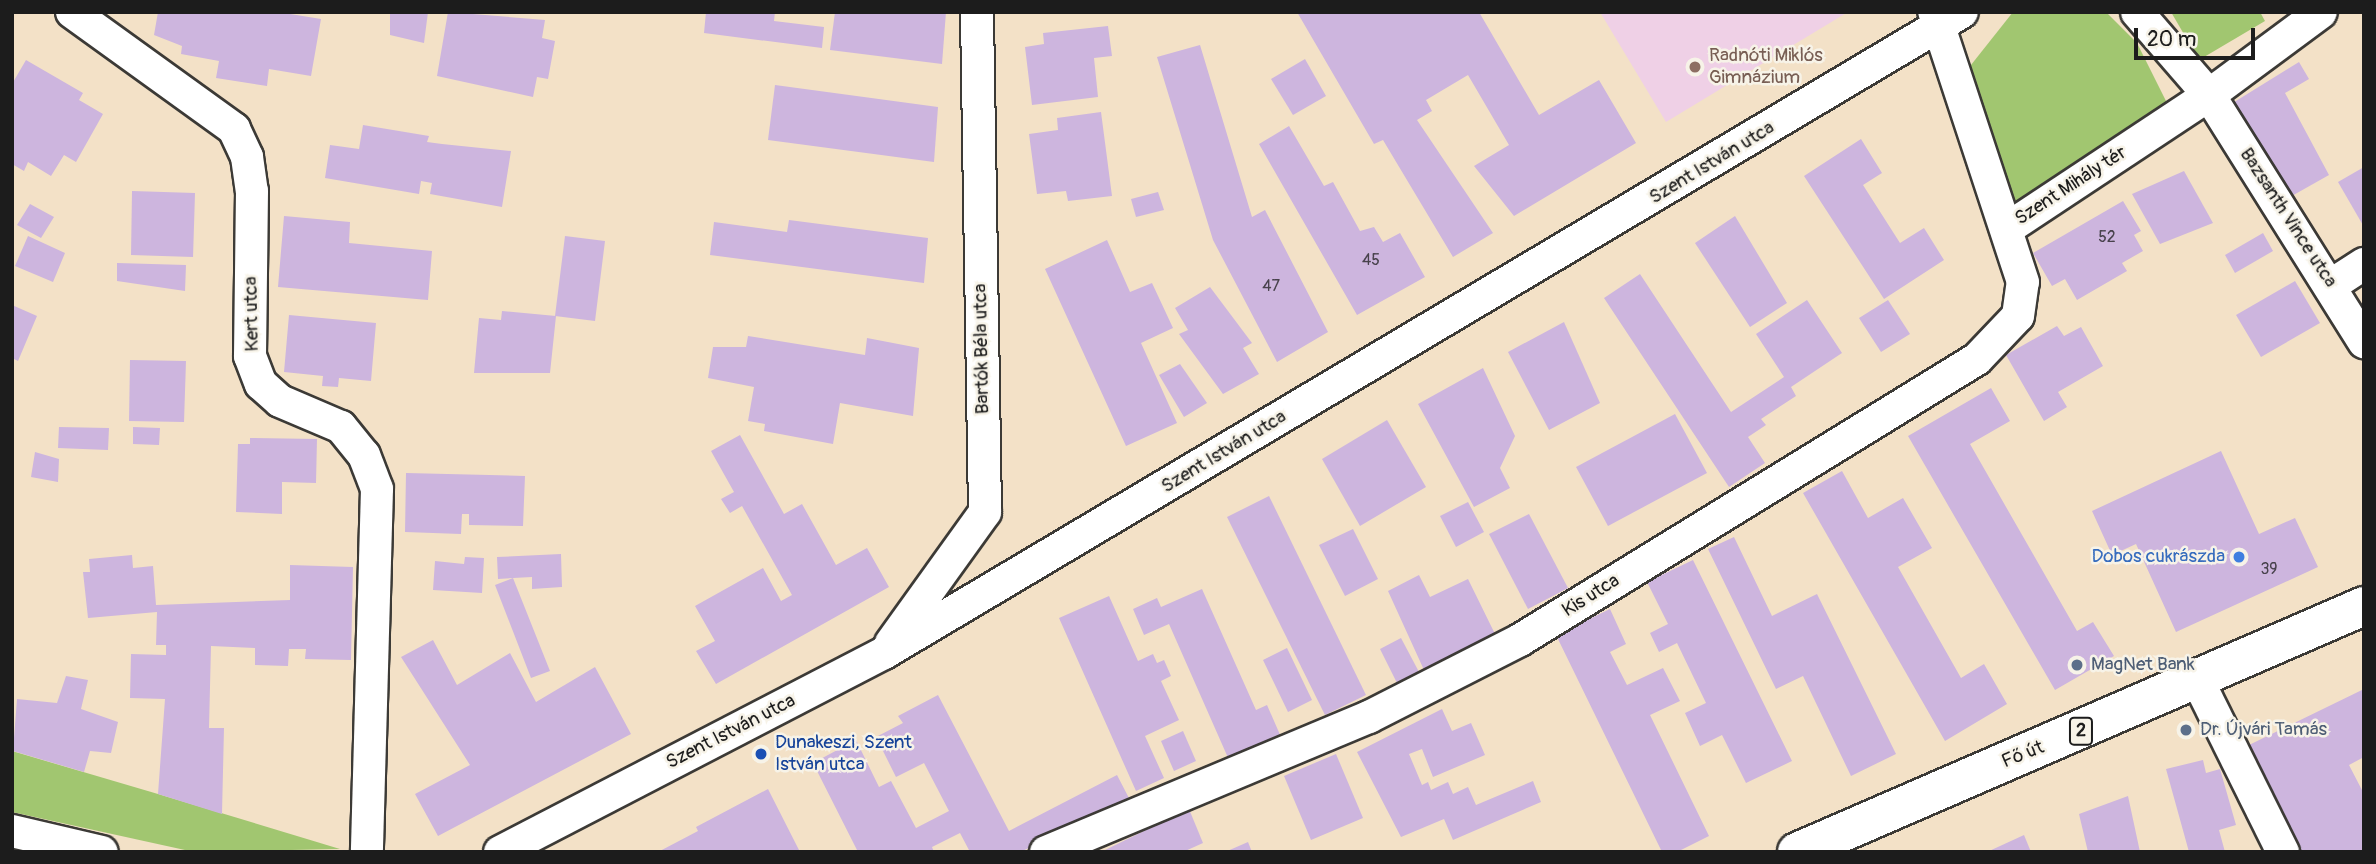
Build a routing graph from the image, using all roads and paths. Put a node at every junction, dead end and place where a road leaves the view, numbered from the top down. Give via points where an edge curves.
1 (72, 12) edge
2 (977, 12) edge
3 (1962, 12) edge
4 (2137, 12) edge
5 (2321, 12) edge
6 (1935, 22) edge
7 (2209, 95) junction
8 (2008, 228) junction
9 (2364, 264) edge
10 (2333, 284) junction
11 (2364, 342) edge
12 (2364, 606) edge
13 (884, 653) junction
14 (2199, 683) junction
15 (12, 831) edge
16 (102, 852) edge
17 (367, 852) edge
18 (500, 852) edge
19 (1046, 852) edge
20 (1797, 852) edge
21 (2283, 852) edge

1 - 17 street, Kert utca via 234,129 252,191 250,356 258,375 280,401 341,426 364,455 377,489
2 - 13 street, Bartók Béla utca via 985,512
3 - 6 street
4 - 7 street
5 - 7 street, Szent Mihály tér
6 - 8 street, Szent Mihály tér
6 - 13 street, Szent István utca
7 - 8 street, Szent Mihály tér
7 - 10 street, Bazsanth Vince utca
8 - 19 street, Kis utca via 2023,282 2018,316 1977,359 1520,640 1369,717
9 - 10 street
10 - 11 street, Bazsanth Vince utca
12 - 14 main road, Fő út / 2
13 - 18 street, Szent István utca
14 - 20 main road, Fő út / 2
14 - 21 street
15 - 16 street

